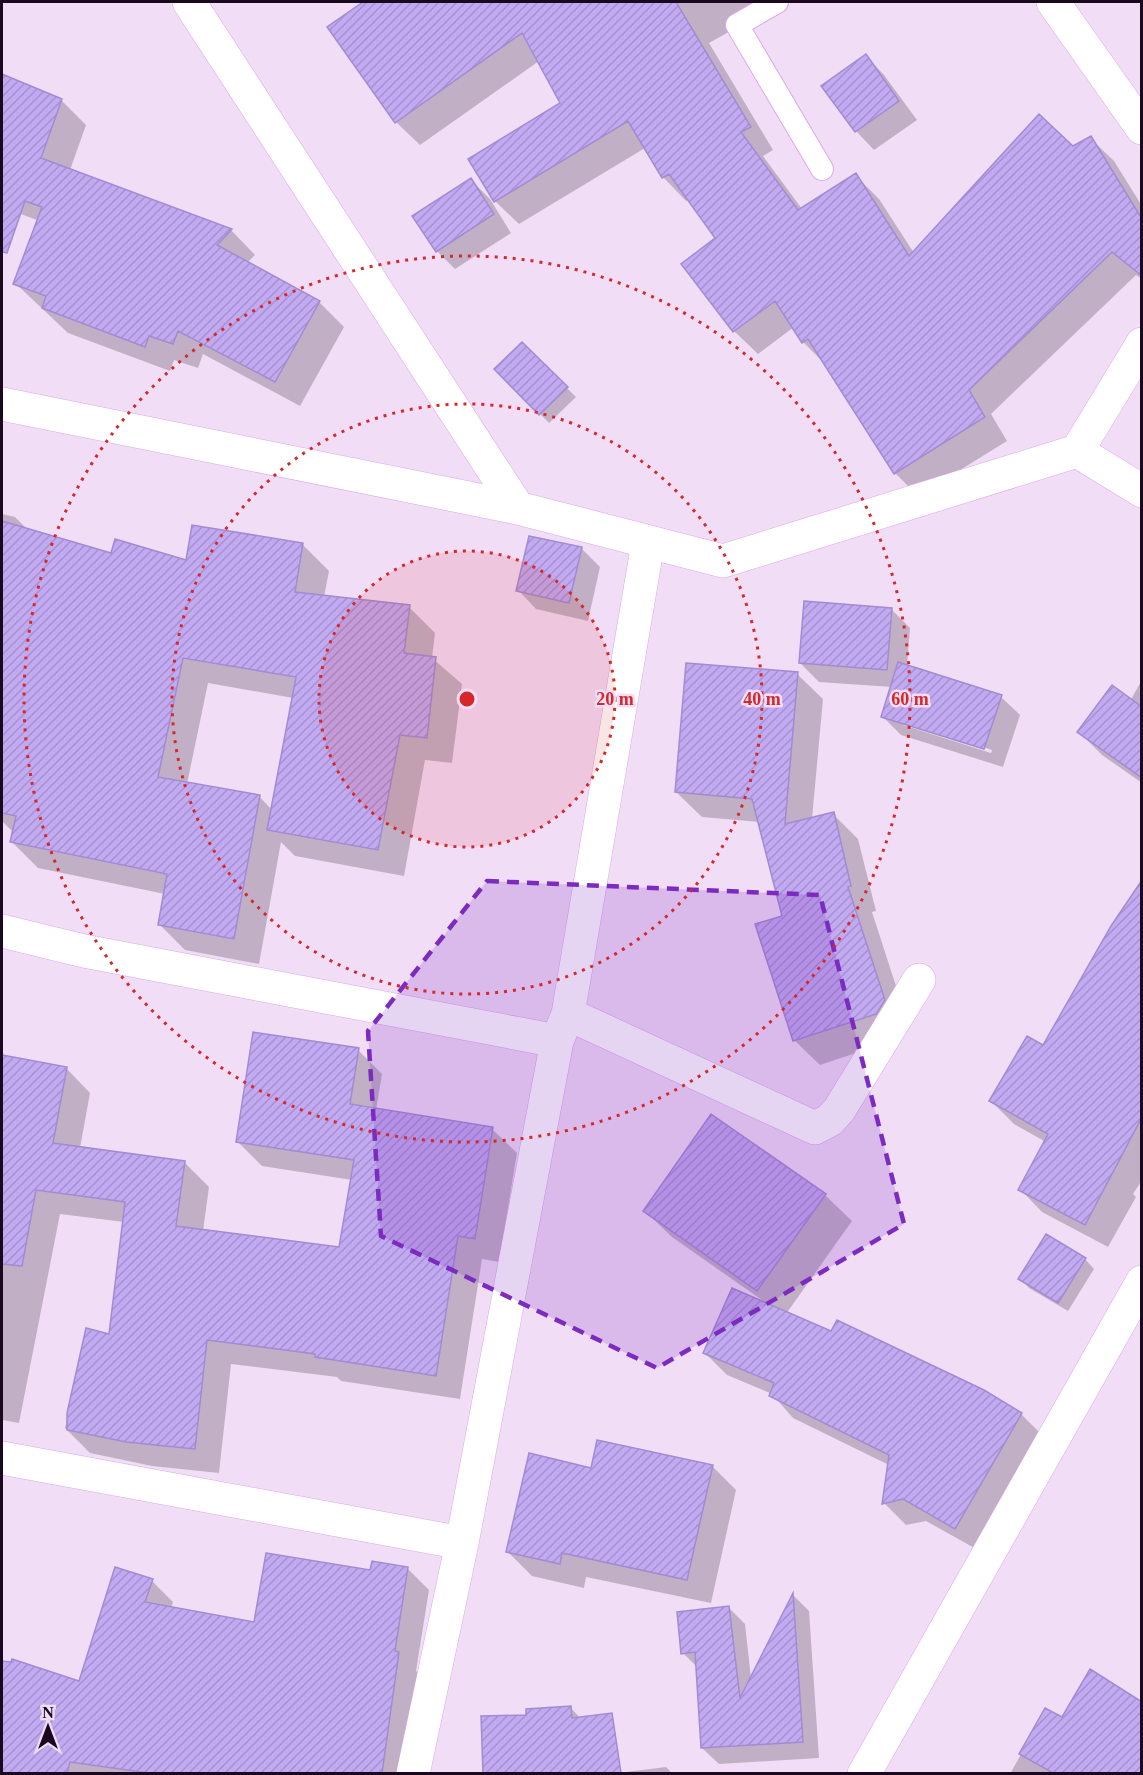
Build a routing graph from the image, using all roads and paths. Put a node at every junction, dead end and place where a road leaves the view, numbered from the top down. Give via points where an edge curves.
1 (189, 2) edge
2 (777, 2) edge
3 (1053, 2) edge
4 (1142, 128) edge
5 (822, 169) dead end
6 (1142, 344) edge
7 (2, 404) edge
8 (1077, 451) junction
9 (1142, 491) edge
10 (518, 508) junction
11 (648, 543) junction
12 (2, 931) edge
13 (919, 980) dead end
14 (562, 1027) junction
15 (1142, 1282) edge
16 (2, 1458) edge
17 (462, 1543) junction
18 (413, 1773) edge
19 (864, 1773) edge

1 - 10 street
2 - 5 lane via 737,25
3 - 4 street
6 - 8 street
7 - 10 street
8 - 9 street
8 - 11 street via 723,561
10 - 11 street
11 - 14 street
12 - 14 street via 84,951
13 - 14 street via 838,1110 815,1128
14 - 17 street
15 - 19 street
16 - 17 street
17 - 18 street

